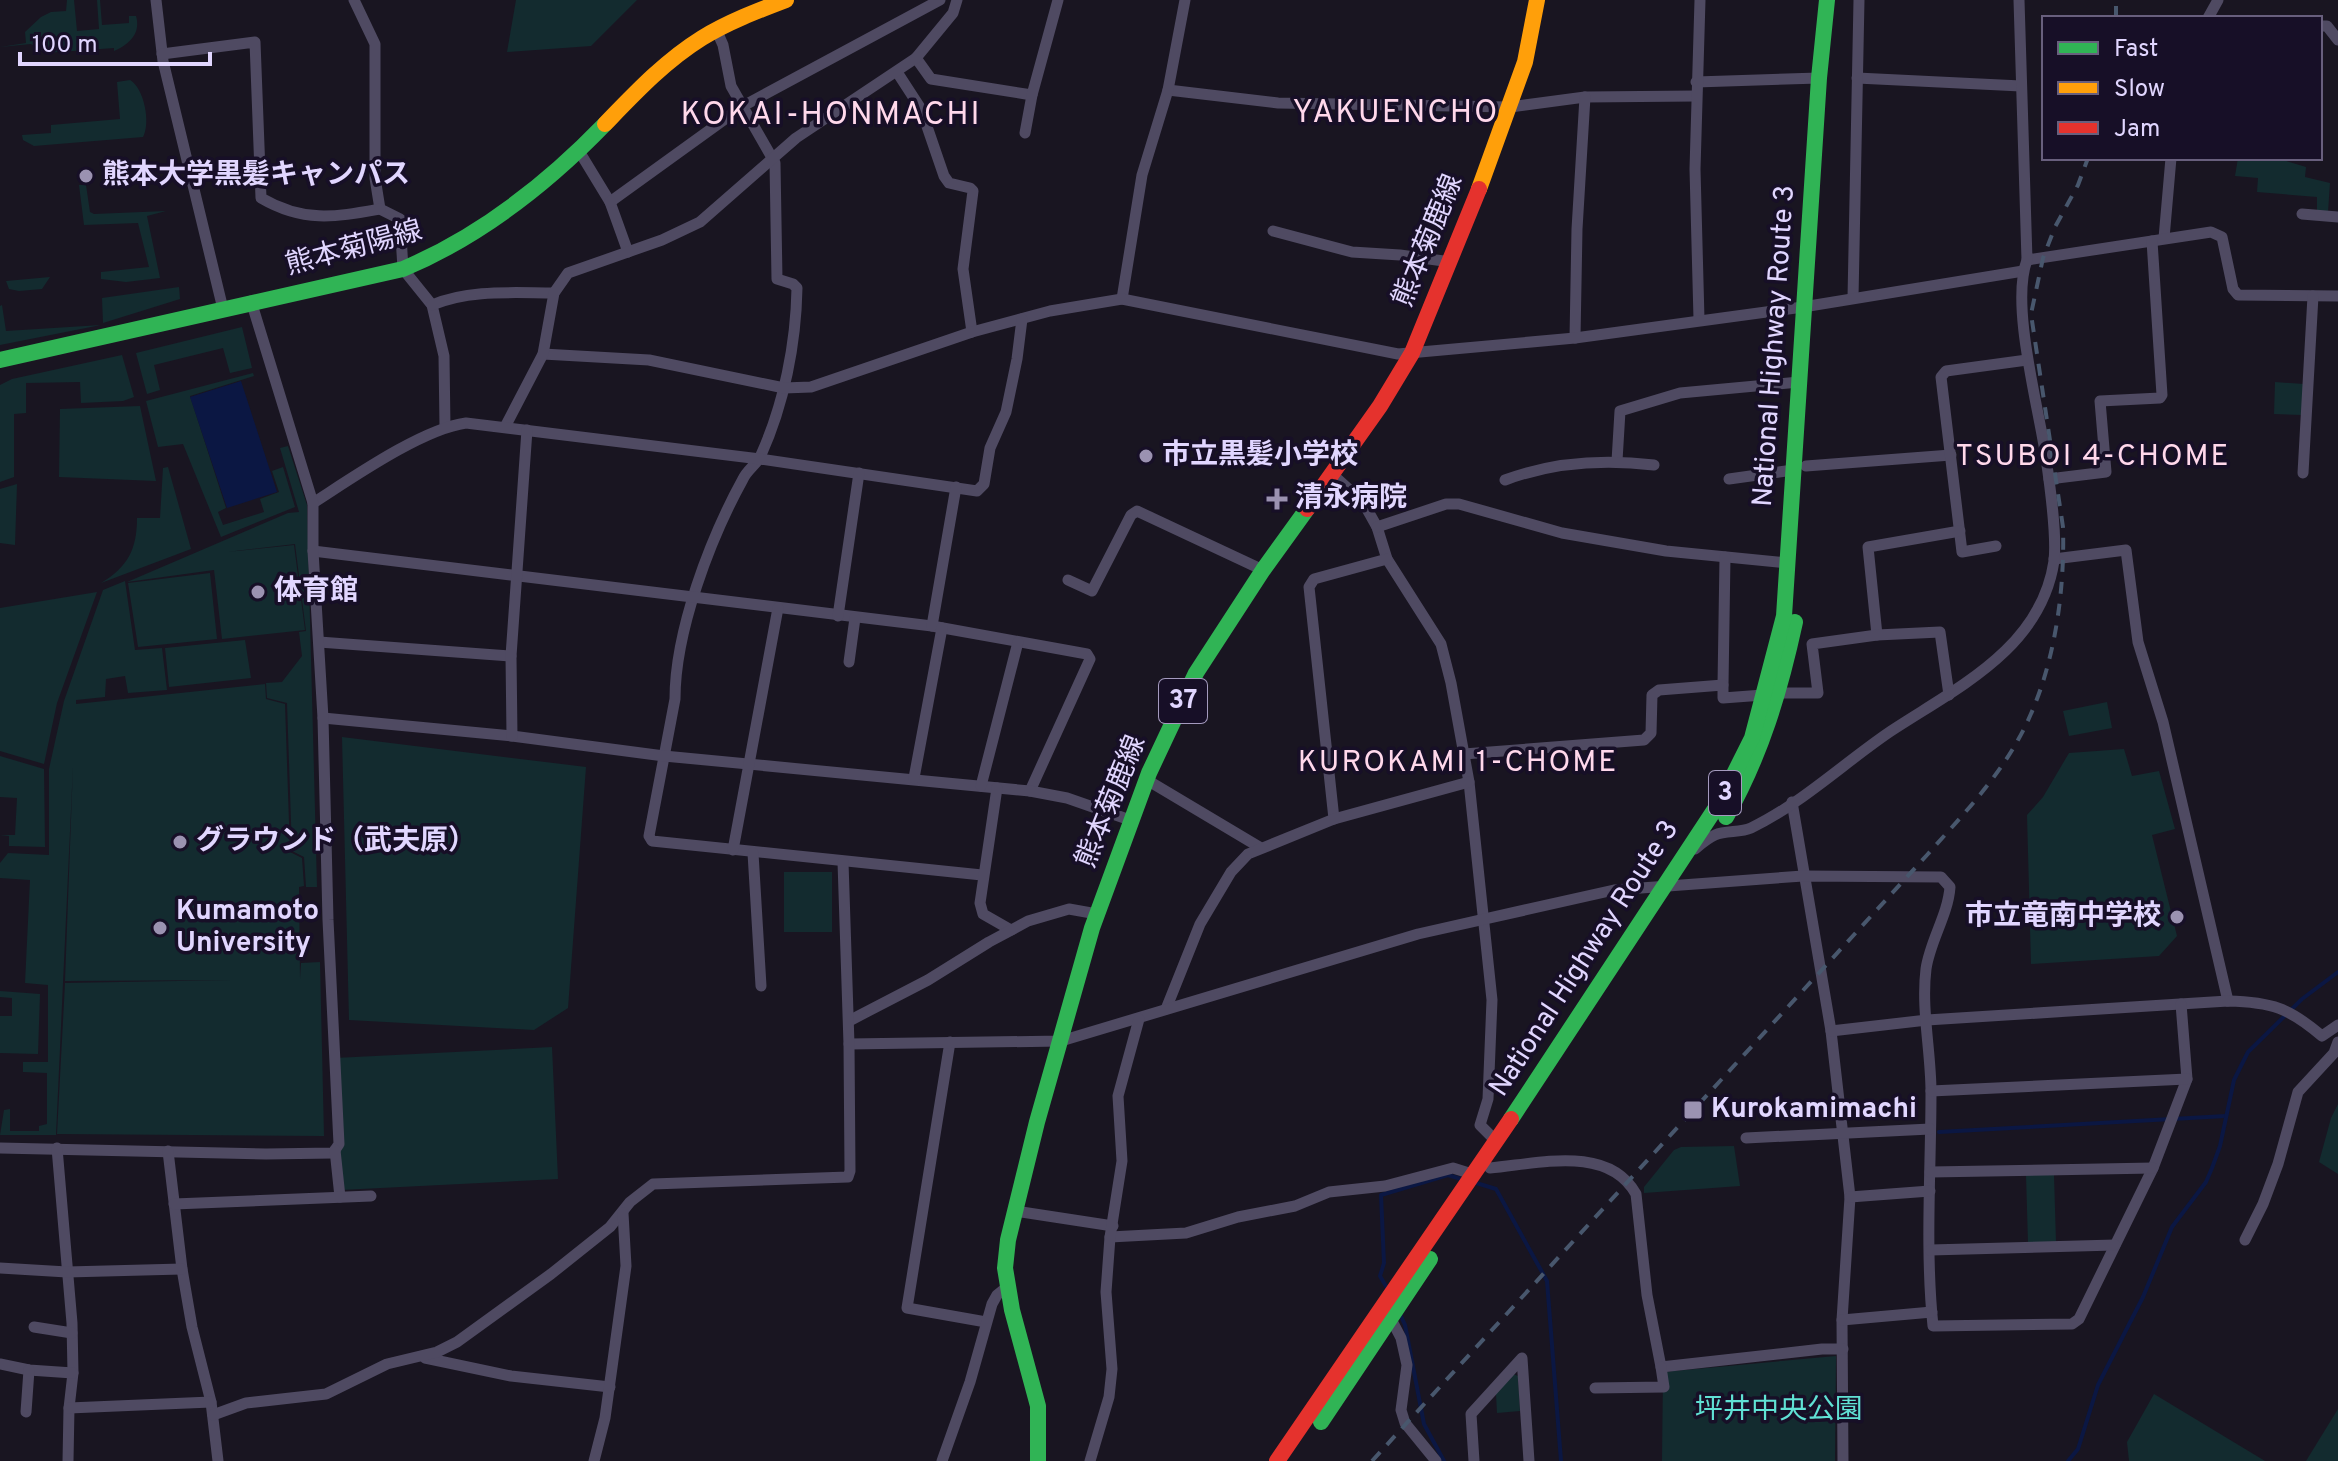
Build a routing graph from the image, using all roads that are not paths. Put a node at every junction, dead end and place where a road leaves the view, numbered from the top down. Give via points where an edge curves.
1 (156, 0) edge
2 (354, 0) edge
3 (786, 0) edge
4 (940, 0) edge
5 (957, 0) edge
6 (1058, 0) edge
7 (1185, 0) edge
8 (1537, 0) edge
9 (1700, 0) edge
10 (1827, 0) edge
11 (1838, 0) edge
12 (1859, 0) edge
13 (2019, 0) edge
14 (2322, 26) edge
15 (716, 29) junction
16 (2338, 40) edge
17 (162, 54) junction
18 (916, 58) junction
19 (897, 72) junction
20 (1819, 78) junction
21 (1857, 78) junction
22 (1696, 82) junction
23 (2021, 86) junction
24 (1168, 90) junction
25 (1032, 95) junction
26 (1696, 96) junction
27 (1585, 97) junction
28 (743, 106) junction
29 (1510, 107) junction
30 (1025, 133) dead end
31 (579, 151) junction
32 (772, 157) junction
33 (2171, 160) edge
34 (610, 202) junction
35 (380, 209) junction
36 (2302, 214) dead end
37 (2338, 217) edge
38 (1273, 231) dead end
39 (2158, 239) junction
40 (628, 252) junction
41 (1451, 262) junction
42 (2025, 266) junction
43 (403, 269) junction
44 (554, 293) junction
45 (2313, 296) junction
46 (2338, 296) edge
47 (1853, 298) junction
48 (1122, 299) junction
49 (251, 301) junction
50 (432, 305) junction
51 (1810, 306) junction
52 (223, 309) junction
53 (1022, 319) junction
54 (1699, 319) junction
55 (972, 332) junction
56 (1575, 338) junction
57 (1412, 353) junction
58 (543, 354) junction
59 (0, 360) edge
60 (2027, 360) junction
61 (1799, 382) junction
62 (784, 388) junction
63 (445, 427) junction
64 (505, 427) junction
65 (527, 430) junction
66 (1951, 455) junction
67 (760, 459) junction
68 (1617, 461) junction
69 (1654, 465) dead end
70 (1800, 468) junction
71 (859, 473) junction
72 (1331, 473) junction
73 (2303, 473) dead end
74 (1729, 479) dead end
75 (2049, 479) junction
76 (1505, 480) dead end
77 (956, 487) junction
78 (313, 503) junction
79 (1377, 527) junction
80 (1960, 531) junction
81 (1996, 546) dead end
82 (313, 551) junction
83 (1725, 557) junction
84 (1387, 559) junction
85 (2054, 559) junction
86 (1788, 563) junction
87 (1263, 570) junction
88 (519, 574) junction
89 (1068, 580) dead end
90 (693, 596) junction
91 (778, 608) junction
92 (838, 616) junction
93 (855, 618) junction
94 (937, 627) junction
95 (1877, 635) junction
96 (319, 642) junction
97 (1018, 642) junction
98 (511, 656) junction
99 (849, 662) dead end
100 (1723, 685) junction
101 (1771, 694) junction
102 (1949, 695) junction
103 (323, 718) junction
104 (512, 736) junction
105 (1464, 754) junction
106 (664, 756) junction
107 (750, 764) junction
108 (914, 778) junction
109 (1147, 780) junction
110 (1469, 782) junction
111 (981, 786) junction
112 (997, 788) junction
113 (1030, 791) junction
114 (1792, 802) junction
115 (1334, 819) junction
116 (1130, 820) junction
117 (1716, 834) junction
118 (1261, 848) junction
119 (733, 850) junction
120 (753, 853) junction
121 (1685, 856) junction
122 (843, 862) junction
123 (982, 875) junction
124 (1803, 876) junction
125 (1682, 884) junction
126 (1665, 886) junction
127 (1097, 914) junction
128 (1485, 918) junction
129 (1011, 930) junction
130 (761, 986) dead end
131 (2228, 1001) junction
132 (2181, 1004) junction
133 (1166, 1009) junction
134 (1139, 1019) junction
135 (1927, 1020) junction
136 (849, 1021) junction
137 (2337, 1026) edge
138 (1831, 1031) junction
139 (1061, 1041) junction
140 (950, 1042) junction
141 (2338, 1042) edge
142 (849, 1044) junction
143 (2187, 1079) junction
144 (1931, 1091) junction
145 (1930, 1129) junction
146 (1843, 1134) junction
147 (1746, 1138) dead end
148 (1496, 1141) junction
149 (0, 1148) edge
150 (57, 1148) junction
151 (335, 1150) junction
152 (168, 1151) junction
153 (1490, 1168) junction
154 (2153, 1168) junction
155 (1930, 1172) junction
156 (1472, 1174) junction
157 (1930, 1191) junction
158 (371, 1196) dead end
159 (340, 1197) junction
160 (1850, 1197) junction
161 (174, 1204) junction
162 (1015, 1211) junction
163 (623, 1213) junction
164 (1112, 1232) junction
165 (2245, 1240) dead end
166 (2115, 1245) junction
167 (1930, 1250) junction
168 (0, 1268) edge
169 (182, 1269) junction
170 (67, 1272) junction
171 (1007, 1287) junction
172 (1932, 1312) junction
173 (1391, 1319) junction
174 (1842, 1320) junction
175 (986, 1322) junction
176 (34, 1327) dead end
177 (72, 1333) junction
178 (1843, 1349) junction
179 (419, 1356) junction
180 (0, 1364) edge
181 (1661, 1367) junction
182 (29, 1370) junction
183 (73, 1373) junction
184 (610, 1387) junction
185 (1595, 1388) dead end
186 (211, 1402) junction
187 (69, 1408) junction
188 (26, 1412) dead end
189 (213, 1415) junction
190 (68, 1461) edge
191 (218, 1461) edge
192 (594, 1461) edge
193 (942, 1461) edge
194 (1038, 1461) edge
195 (1090, 1461) edge
196 (1277, 1461) edge
197 (1294, 1461) edge
198 (1436, 1461) edge
199 (1474, 1461) edge
200 (1529, 1461) edge
201 (1843, 1461) edge

1 - 17 street
2 - 35 street via 375,44
3 - 15 main road, 熊本菊陽線
4 - 28 street
5 - 18 street via 953,13
6 - 25 street
7 - 24 street
8 - 29 main road, 熊本菊鹿線 / 37
9 - 22 street
10 - 20 main road, National Highway Route 3 / 3
11 - 51 main road, National Highway Route 3 / 3
12 - 21 street
13 - 23 street
14 - 16 street
15 - 28 street via 731,86
15 - 31 main road, 熊本菊陽線 via 640,88
17 - 35 street via 255,42 261,198 329,218
17 - 52 street
18 - 19 street
18 - 25 street via 931,79
19 - 32 street
19 - 55 street via 921,109 944,176 973,191 963,269
20 - 22 street
20 - 51 main road, National Highway Route 3 / 3
21 - 23 street
21 - 47 street
22 - 26 street
23 - 42 street
24 - 29 street via 1278,103
24 - 48 street via 1142,175
25 - 30 street
26 - 27 street
26 - 54 street
27 - 29 street
27 - 56 street
28 - 32 street
28 - 34 street
29 - 41 main road, 熊本菊鹿線 / 37
31 - 34 street
31 - 43 main road, 熊本菊陽線 via 475,233
32 - 40 street via 700,222
32 - 62 street via 777,279 797,288
33 - 39 street
34 - 40 street
35 - 43 street via 400,219
36 - 37 street
38 - 41 street via 1352,252
39 - 42 street
39 - 45 street via 2211,232 2222,237 2238,295
39 - 75 street via 2162,395 2100,401 2106,472
40 - 44 street via 568,273
41 - 57 main road, 熊本菊鹿線 / 37
42 - 47 street
42 - 60 street
43 - 49 main road, 熊本菊陽線
43 - 50 street
44 - 50 street via 469,295
44 - 58 street
45 - 46 street
45 - 73 street
47 - 51 street
48 - 53 street
48 - 57 street
49 - 52 main road, 熊本菊陽線
49 - 78 street
50 - 63 street via 444,356
51 - 54 street
51 - 61 main road, National Highway Route 3 / 3
51 - 70 main road, National Highway Route 3 / 3
52 - 59 main road, 熊本菊陽線
53 - 55 street
53 - 77 street via 1006,412 990,448 982,488
54 - 56 street
55 - 62 street via 811,387
56 - 57 street
57 - 72 main road, 熊本菊鹿線 / 37
58 - 62 street via 649,360
58 - 64 street
60 - 66 street via 1946,371 1941,377
60 - 75 street
61 - 68 street via 1680,393 1620,411
61 - 70 main road, National Highway Route 3 / 3
62 - 67 street
63 - 64 street
63 - 78 street
64 - 65 street
65 - 67 street
65 - 88 street
66 - 70 street
66 - 80 street
67 - 71 street
67 - 90 street via 744,475
68 - 69 street
68 - 76 street via 1531,470
70 - 74 street
70 - 86 main road, National Highway Route 3 / 3
70 - 101 main road, National Highway Route 3 / 3 via 1795,619
71 - 77 street
71 - 92 street
72 - 79 street via 1363,502
72 - 87 main road, 熊本菊鹿線 / 37
75 - 85 street
77 - 94 street
78 - 82 street
79 - 83 street via 1459,504 1562,533
79 - 84 street
80 - 81 street via 1962,552
80 - 95 street via 1868,547
82 - 88 street
82 - 96 street
83 - 86 street
83 - 100 street
84 - 105 street via 1441,644
84 - 115 street via 1314,579 1309,587
85 - 102 street via 2040,605 2017,638
85 - 131 street via 2126,550 2138,642 2163,722
86 - 101 main road, National Highway Route 3 / 3
87 - 89 street via 1137,511 1092,591
87 - 109 main road, 熊本菊鹿線 / 37 via 1196,673
88 - 90 street
88 - 98 street
90 - 91 street
90 - 106 street
91 - 92 street
91 - 107 street
92 - 93 street
93 - 94 street
93 - 99 street
94 - 97 street
94 - 108 street
95 - 101 street via 1812,644 1818,693
95 - 102 street via 1940,632
96 - 98 street
96 - 103 street
97 - 111 street
97 - 113 street via 1087,654 1090,659
98 - 104 street
100 - 101 street via 1723,698
100 - 105 street via 1659,690 1652,695 1651,733 1644,740
101 - 117 main road, National Highway Route 3 / 3 via 1773,718 1746,784
101 - 121 main road, National Highway Route 3 / 3 via 1721,800
102 - 114 street
103 - 104 street
103 - 151 street via 339,1144
104 - 106 street
105 - 110 street
106 - 107 street
106 - 119 street via 652,841
107 - 108 street
107 - 119 street
108 - 111 street
109 - 116 main road, 熊本菊鹿線 / 37
109 - 118 street
110 - 115 street
110 - 128 street
111 - 112 street
112 - 113 street
112 - 123 street
113 - 116 street
114 - 117 street via 1748,829
114 - 124 street
115 - 118 street
116 - 127 main road, 熊本菊鹿線 / 37
117 - 121 street
117 - 125 main road, National Highway Route 3 / 3
118 - 133 street via 1248,854 1223,885 1200,924
119 - 120 street
120 - 122 street
120 - 130 street
121 - 126 main road, National Highway Route 3 / 3
122 - 123 street
122 - 136 street
123 - 129 street via 983,914
124 - 125 street
124 - 135 street via 1946,880 1949,897 1926,971
124 - 138 street
125 - 126 street
125 - 153 main road, National Highway Route 3 / 3
126 - 128 street via 1614,890
126 - 148 main road, National Highway Route 3 / 3
127 - 129 street via 1069,909
127 - 139 main road, 熊本菊鹿線 / 37
128 - 133 street
128 - 148 street via 1492,1000 1488,1099 1480,1125
129 - 136 street
131 - 132 street
131 - 137 street via 2273,1006 2297,1015 2322,1036
132 - 135 street
132 - 143 street
133 - 134 street
134 - 139 street
134 - 164 street via 1118,1096 1122,1161
135 - 138 street
135 - 144 street
136 - 142 street
138 - 146 street
139 - 140 street
139 - 162 main road, 熊本菊鹿線 / 37
140 - 142 street
140 - 175 street via 907,1308
141 - 165 street via 2298,1092 2278,1164
142 - 163 street via 848,1177 653,1184
143 - 144 street
143 - 154 street
144 - 145 street
145 - 146 street
145 - 155 street
146 - 147 street
146 - 160 street
148 - 156 main road, National Highway Route 3 / 3
149 - 150 street
150 - 152 street
150 - 170 street
151 - 152 street
151 - 159 street
152 - 161 street
153 - 173 main road, National Highway Route 3 / 3
153 - 181 street via 1588,1161 1629,1181 1636,1194
154 - 155 street
154 - 166 street
155 - 157 street
156 - 164 street via 1453,1168 1385,1186 1329,1192 1295,1206 1186,1233
156 - 196 main road, National Highway Route 3 / 3
157 - 160 street
157 - 167 street
158 - 159 street
159 - 161 street
160 - 174 street
161 - 169 street
162 - 164 street
162 - 171 main road, 熊本菊鹿線 / 37
163 - 179 street via 457,1342
163 - 184 street via 626,1266
164 - 195 street via 1106,1292 1112,1369
166 - 167 street
166 - 172 street via 2072,1324 1933,1326
167 - 172 street
168 - 170 street
169 - 170 street
169 - 186 street
170 - 177 street
171 - 175 street via 997,1295
171 - 194 main road, 熊本菊鹿線 / 37 via 1038,1406
172 - 174 street
173 - 197 main road, National Highway Route 3 / 3
173 - 198 street via 1407,1365 1401,1410 1405,1423
174 - 178 street
175 - 193 street
176 - 177 street
177 - 183 street
178 - 181 street
178 - 201 street
179 - 184 street via 511,1376
179 - 189 street via 387,1364 326,1394 246,1403
180 - 182 street
181 - 185 street via 1664,1387
182 - 183 street
182 - 188 street
183 - 187 street
184 - 192 street
186 - 187 street
186 - 189 street
187 - 190 street
189 - 191 street
199 - 200 street via 1471,1414 1522,1358

